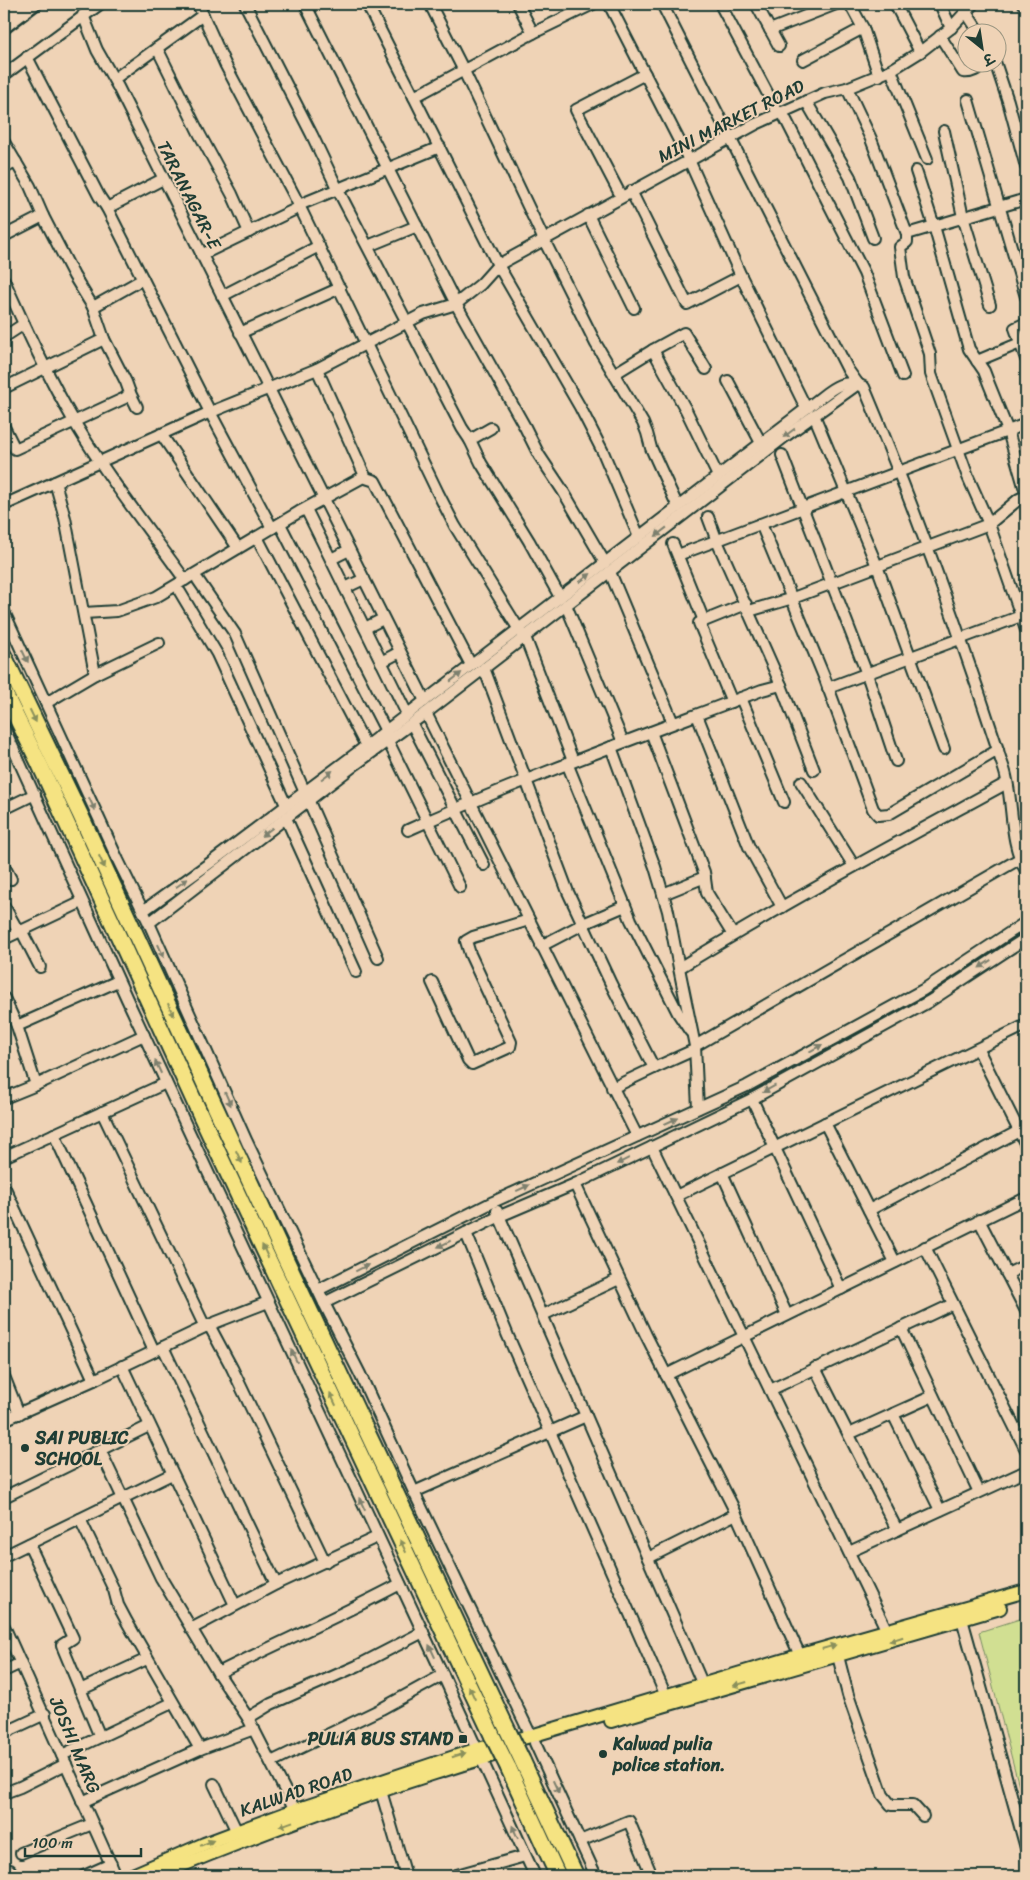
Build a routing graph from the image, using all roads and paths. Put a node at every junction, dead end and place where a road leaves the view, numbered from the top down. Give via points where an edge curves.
1 (100, 4) edge
2 (198, 4) edge
3 (245, 4) edge
4 (305, 4) edge
5 (367, 4) edge
6 (430, 4) edge
7 (518, 4) edge
8 (593, 4) edge
9 (609, 4) edge
10 (662, 4) edge
11 (720, 4) edge
12 (756, 4) edge
13 (836, 4) edge
14 (850, 4) edge
15 (896, 4) edge
16 (940, 4) edge
17 (1023, 4) edge
18 (1026, 7) edge
19 (970, 8) edge
20 (203, 15) junction
21 (83, 16) junction
22 (975, 22) edge
23 (863, 28) junction
24 (951, 28) junction
25 (770, 30) junction
26 (533, 33) junction
27 (940, 36) junction
28 (778, 46) dead end
29 (157, 48) junction
30 (920, 52) junction
31 (27, 57) junction
32 (803, 60) dead end
33 (958, 64) edge
34 (463, 69) junction
35 (891, 70) junction
36 (998, 72) edge
37 (645, 74) junction
38 (4, 75) edge
39 (878, 76) junction
40 (114, 79) junction
41 (847, 88) junction
42 (414, 97) junction
43 (806, 100) junction
44 (968, 100) dead end
45 (780, 112) junction
46 (944, 131) dead end
47 (730, 137) junction
48 (4, 142) edge
49 (440, 147) junction
50 (927, 159) dead end
51 (689, 160) junction
52 (16, 162) junction
53 (1026, 167) edge
54 (4, 168) edge
55 (387, 169) junction
56 (916, 171) dead end
57 (163, 179) junction
58 (338, 190) junction
59 (626, 194) junction
60 (1026, 199) edge
61 (299, 206) junction
62 (998, 207) junction
63 (107, 208) junction
64 (588, 215) junction
65 (43, 216) junction
66 (963, 217) junction
67 (417, 226) junction
68 (934, 226) junction
69 (249, 232) junction
70 (907, 234) junction
71 (4, 236) edge
72 (873, 238) dead end
73 (544, 240) junction
74 (319, 246) junction
75 (368, 246) junction
76 (201, 254) junction
77 (498, 265) junction
78 (741, 276) junction
79 (143, 279) junction
80 (4, 280) edge
81 (340, 288) junction
82 (222, 296) junction
83 (1026, 297) edge
84 (456, 304) junction
85 (990, 305) dead end
86 (93, 307) junction
87 (634, 308) dead end
88 (407, 322) junction
89 (1026, 323) edge
90 (24, 324) junction
91 (240, 333) junction
92 (4, 337) edge
93 (104, 339) junction
94 (366, 343) junction
95 (1020, 343) junction
96 (653, 350) junction
97 (1026, 359) edge
98 (977, 361) junction
99 (706, 368) dead end
100 (44, 369) junction
101 (317, 369) junction
102 (614, 374) junction
103 (902, 376) dead end
104 (728, 381) dead end
105 (858, 384) junction
106 (4, 388) edge
107 (268, 388) junction
108 (130, 393) junction
109 (137, 407) dead end
110 (210, 412) junction
111 (810, 412) junction
112 (75, 422) junction
113 (1026, 424) edge
114 (4, 427) edge
115 (491, 428) dead end
116 (1008, 431) junction
117 (161, 434) junction
118 (470, 440) junction
119 (761, 443) junction
120 (959, 448) junction
121 (782, 455) dead end
122 (100, 462) junction
123 (898, 471) junction
124 (718, 476) junction
125 (363, 477) junction
126 (55, 482) junction
127 (846, 491) junction
128 (1026, 494) edge
129 (323, 499) junction
130 (4, 505) edge
131 (678, 507) junction
132 (802, 508) junction
133 (306, 509) junction
134 (708, 517) dead end
135 (761, 524) junction
136 (989, 524) junction
137 (276, 526) junction
138 (257, 537) junction
139 (639, 537) junction
140 (717, 541) junction
141 (673, 544) dead end
142 (928, 546) junction
143 (238, 548) junction
144 (348, 550) junction
145 (678, 555) junction
146 (331, 559) junction
147 (877, 566) junction
148 (608, 567) junction
149 (364, 579) junction
150 (185, 580) junction
151 (198, 580) dead end
152 (832, 583) junction
153 (345, 588) junction
154 (180, 592) dead end
155 (793, 598) junction
156 (563, 601) junction
157 (748, 608) junction
158 (4, 612) edge
159 (84, 613) junction
160 (1021, 616) junction
161 (383, 619) junction
162 (704, 621) junction
163 (365, 628) junction
164 (518, 628) junction
165 (1026, 630) edge
166 (525, 638) junction
167 (961, 638) junction
168 (159, 643) dead end
169 (400, 652) junction
170 (4, 656) edge
171 (911, 657) junction
172 (381, 662) junction
173 (471, 665) junction
174 (484, 668) junction
175 (95, 674) junction
176 (867, 674) junction
177 (781, 685) junction
178 (828, 688) junction
179 (4, 692) edge
180 (736, 700) junction
181 (425, 701) junction
182 (46, 703) junction
183 (426, 713) junction
184 (697, 715) junction
185 (410, 719) junction
186 (673, 723) junction
187 (4, 728) edge
188 (650, 732) junction
189 (387, 736) junction
190 (623, 742) junction
191 (366, 746) junction
192 (611, 747) junction
193 (944, 749) dead end
194 (998, 750) junction
195 (896, 761) dead end
196 (570, 762) junction
197 (814, 770) dead end
198 (526, 780) junction
199 (801, 782) dead end
200 (1007, 782) junction
201 (35, 794) junction
202 (306, 797) junction
203 (470, 802) junction
204 (784, 802) dead end
205 (286, 806) junction
206 (4, 809) edge
207 (456, 809) junction
208 (286, 818) junction
209 (428, 821) junction
210 (408, 830) dead end
211 (1023, 856) edge
212 (484, 865) dead end
213 (4, 866) edge
214 (854, 866) junction
215 (1026, 872) edge
216 (705, 877) junction
217 (11, 879) dead end
218 (460, 887) dead end
219 (663, 894) junction
220 (82, 902) junction
221 (4, 906) edge
222 (625, 906) junction
223 (782, 907) junction
224 (143, 911) junction
225 (529, 920) junction
226 (1026, 922) edge
227 (149, 923) junction
228 (583, 924) junction
229 (20, 931) junction
230 (733, 935) junction
231 (1026, 938) edge
232 (4, 939) edge
233 (541, 946) junction
234 (378, 958) dead end
235 (40, 966) dead end
236 (679, 968) junction
237 (356, 972) dead end
238 (118, 981) junction
239 (432, 982) dead end
240 (4, 998) edge
241 (17, 1026) junction
242 (1026, 1026) edge
243 (144, 1035) junction
244 (694, 1044) junction
245 (978, 1048) junction
246 (654, 1068) junction
247 (166, 1083) junction
248 (36, 1085) junction
249 (612, 1088) junction
250 (4, 1098) edge
251 (752, 1098) junction
252 (698, 1108) junction
253 (102, 1112) junction
254 (826, 1123) junction
255 (1019, 1131) junction
256 (54, 1134) junction
257 (637, 1136) junction
258 (1026, 1145) edge
259 (652, 1147) junction
260 (774, 1148) junction
261 (4, 1157) edge
262 (722, 1173) junction
263 (575, 1184) junction
264 (4, 1186) edge
265 (676, 1196) junction
266 (1026, 1198) edge
267 (493, 1202) junction
268 (869, 1210) junction
269 (500, 1216) junction
270 (980, 1220) junction
271 (466, 1233) junction
272 (924, 1247) junction
273 (895, 1262) junction
274 (1026, 1265) edge
275 (1008, 1274) junction
276 (620, 1279) junction
277 (840, 1288) junction
278 (318, 1290) junction
279 (268, 1302) junction
280 (324, 1303) junction
281 (953, 1304) junction
282 (1026, 1311) edge
283 (543, 1315) junction
284 (787, 1315) junction
285 (207, 1326) junction
286 (901, 1328) junction
287 (744, 1336) junction
288 (159, 1349) junction
289 (122, 1366) junction
290 (815, 1368) junction
291 (666, 1375) junction
292 (4, 1376) edge
293 (94, 1380) junction
294 (770, 1390) junction
295 (933, 1396) junction
296 (19, 1414) junction
297 (893, 1414) junction
298 (586, 1416) junction
299 (4, 1420) edge
300 (149, 1426) junction
301 (551, 1432) junction
302 (848, 1434) junction
303 (100, 1450) junction
304 (1026, 1450) edge
305 (1026, 1471) edge
306 (172, 1474) junction
307 (414, 1492) junction
308 (979, 1492) junction
309 (4, 1497) edge
310 (123, 1498) junction
311 (940, 1510) junction
312 (736, 1514) junction
313 (80, 1519) junction
314 (897, 1530) junction
315 (377, 1537) junction
316 (29, 1544) junction
317 (850, 1552) junction
318 (4, 1556) edge
319 (648, 1558) junction
320 (325, 1562) junction
321 (276, 1584) junction
322 (400, 1584) junction
323 (1026, 1592) edge
324 (1026, 1600) edge
325 (235, 1605) junction
326 (962, 1619) junction
327 (4, 1626) edge
328 (191, 1629) junction
329 (887, 1630) junction
330 (423, 1632) junction
331 (838, 1656) junction
332 (147, 1658) junction
333 (802, 1660) junction
334 (21, 1663) junction
335 (4, 1671) edge
336 (218, 1673) junction
337 (443, 1675) junction
338 (703, 1685) junction
339 (80, 1690) junction
340 (666, 1696) junction
341 (172, 1703) junction
342 (45, 1714) junction
343 (248, 1718) junction
344 (254, 1730) junction
345 (4, 1733) edge
346 (100, 1737) junction
347 (533, 1739) junction
348 (200, 1749) junction
349 (480, 1754) junction
350 (64, 1760) junction
351 (270, 1762) junction
352 (214, 1784) dead end
353 (381, 1791) junction
354 (4, 1793) edge
355 (82, 1802) junction
356 (295, 1810) junction
357 (923, 1816) dead end
358 (92, 1824) junction
359 (237, 1832) junction
360 (580, 1841) junction
361 (1026, 1848) edge
362 (21, 1853) dead end
363 (525, 1856) junction
364 (111, 1864) junction
365 (4, 1870) edge
366 (13, 1876) edge
367 (84, 1876) edge
368 (116, 1876) edge
369 (130, 1876) edge
370 (156, 1876) edge
371 (406, 1876) edge
372 (453, 1876) edge
373 (535, 1876) edge
374 (558, 1876) edge
375 (576, 1876) edge
376 (596, 1876) edge
377 (652, 1876) edge

1 - 21 street
2 - 20 street
3 - 58 street
4 - 55 street
5 - 42 street
6 - 34 street
7 - 26 street
8 - 26 street
9 - 37 street
10 - 47 street
11 - 45 street
12 - 25 street
13 - 25 street
14 - 23 street
15 - 30 street
16 - 24 street
17 - 18 street
19 - 22 street
19 - 24 street, MINI MARKET ROAD
20 - 29 street
20 - 61 street
21 - 31 street
21 - 40 street, TARANAGAR-E
23 - 32 street
23 - 39 street
24 - 27 street, MINI MARKET ROAD
25 - 28 street
26 - 34 street
27 - 30 street, MINI MARKET ROAD
27 - 33 street
29 - 40 street
29 - 69 street
30 - 35 street, MINI MARKET ROAD
31 - 38 street
31 - 63 street
34 - 42 street
34 - 73 street
35 - 39 street, MINI MARKET ROAD
35 - 50 street
36 - 53 street
37 - 51 street
37 - 59 street via 576,110
39 - 41 street, MINI MARKET ROAD
40 - 57 street, TARANAGAR-E
41 - 43 street, MINI MARKET ROAD
41 - 70 street via 871,139
42 - 49 street
43 - 45 street, MINI MARKET ROAD
43 - 72 street via 850,177
44 - 62 street
45 - 47 street, MINI MARKET ROAD
45 - 103 street via 864,273
46 - 66 street
47 - 51 street, MINI MARKET ROAD
47 - 105 street
48 - 52 street
49 - 55 street
49 - 77 street
51 - 59 street, MINI MARKET ROAD
51 - 78 street
52 - 54 street
52 - 65 street
55 - 58 street
55 - 67 street
56 - 68 street
57 - 63 street
57 - 76 street, TARANAGAR-E
58 - 61 street
58 - 75 street
59 - 64 street, MINI MARKET ROAD
59 - 78 street via 687,304
60 - 62 street
61 - 69 street
61 - 74 street
62 - 66 street
62 - 83 street
63 - 79 street
64 - 73 street, MINI MARKET ROAD
64 - 87 street
65 - 71 street
65 - 86 street
66 - 68 street
66 - 85 street
67 - 75 street
67 - 84 street
68 - 70 street
68 - 98 street via 969,350
69 - 76 street
70 - 120 street via 907,242 900,247 904,277 930,354 931,374
73 - 77 street, MINI MARKET ROAD
73 - 102 street
74 - 81 street
74 - 82 street
75 - 88 street
76 - 82 street, TARANAGAR-E
77 - 84 street, MINI MARKET ROAD
77 - 139 street via 580,407
78 - 111 street
79 - 86 street
79 - 110 street
80 - 90 street
81 - 91 street
81 - 94 street
82 - 91 street, TARANAGAR-E
84 - 88 street
84 - 148 street via 536,449
86 - 93 street
88 - 94 street
88 - 118 street
89 - 95 street via 1014,328
90 - 92 street
90 - 100 street
91 - 107 street, TARANAGAR-E
93 - 100 street
93 - 108 street
94 - 101 street
94 - 164 street via 455,526
95 - 97 street
95 - 98 street
96 - 99 street via 684,333
96 - 102 street
96 - 124 street
98 - 116 street
100 - 106 street
100 - 112 street
101 - 107 street
101 - 125 street
102 - 131 street via 643,423 650,448
104 - 119 street
105 - 111 street
105 - 123 street via 864,387
107 - 110 street
107 - 129 street, TARANAGAR-E
108 - 109 street
108 - 112 street
110 - 117 street
110 - 137 street
111 - 119 street
111 - 127 street
111 -> 148 street
112 - 114 street via 15,449
112 - 122 street
113 - 116 street
115 - 118 street
116 - 120 street
116 - 128 street
117 - 122 street
117 - 143 street
118 - 156 street
119 - 124 street
120 - 123 street
120 - 136 street
121 - 132 street
122 - 126 street
122 - 150 street
123 - 127 street
123 - 142 street
124 - 131 street
125 - 129 street
125 - 173 street via 375,481
126 - 130 street
126 - 159 street
127 - 132 street
127 - 147 street
128 - 136 street
129 - 133 street
129 - 144 street, TARANAGAR-E
131 - 139 street
132 - 135 street
132 - 152 street
133 - 137 street
133 - 146 street
134 - 140 street
135 - 140 street
135 - 155 street
136 - 142 street
136 - 160 street
137 - 138 street
137 - 189 street
138 - 143 street
138 - 191 street
139 - 148 street
140 - 145 street
140 - 157 street
141 - 145 street
142 - 147 street
142 - 167 street
143 - 150 street
144 - 146 street
144 - 149 street, TARANAGAR-E
145 - 162 street
146 - 153 street
147 - 152 street
147 - 171 street
148 - 156 street
148 - 186 street
149 - 153 street
149 - 161 street, TARANAGAR-E
150 - 159 street via 156,597 117,611
151 - 202 street via 235,634
152 - 155 street
152 - 176 street
153 - 163 street
154 - 205 street via 217,654
155 - 157 street
155 - 178 street
156 - 164 street
156 - 166 street
156 - 190 street
157 - 162 street
157 - 177 street
158 -> 182 street
159 - 175 street
160 - 165 street
160 - 167 street
161 - 163 street
161 - 169 street, TARANAGAR-E
162 - 180 street via 699,623
163 - 172 street
164 - 166 street
164 - 173 street
166 - 174 street
166 - 196 street
167 - 171 street
167 - 194 street
168 - 175 street
169 - 172 street
169 - 181 street, TARANAGAR-E
170 -> 375 highway, bridge
171 - 176 street
171 - 193 street
172 - 185 street
181 -> 173 street
174 - 183 street
174 - 198 street
175 - 182 street
176 - 178 street
176 - 195 street
177 - 180 street
177 - 197 street
178 - 194 street via 878,815 889,814
374 -> 179 highway, bridge
180 - 184 street
180 - 204 street
181 - 185 street
182 -> 224 street
183 - 185 street
183 - 203 street
184 - 186 street
184 - 223 street via 749,847
185 - 189 street
185 - 207 street
186 - 188 street
187 - 201 street
188 - 190 street
188 - 216 street
189 - 191 street
189 - 202 street
189 - 209 street
190 - 192 street
202 -> 191 street
192 - 196 street
192 - 219 street
194 - 200 street
196 - 198 street
196 - 222 street
198 - 203 street
198 - 228 street
199 - 214 street
200 - 211 street via 1013,837
200 - 214 street
201 - 206 street
201 - 220 street
202 - 205 street
202 - 208 street
202 - 234 street
203 - 207 street
203 - 225 street
224 -> 205 street
207 - 209 street
207 - 212 street
208 -> 227 street
208 - 237 street
209 - 210 street
209 - 218 street
211 - 215 street
211 - 244 street
213 - 217 street
214 - 223 street
216 - 219 street
216 - 230 street via 707,893
219 - 236 street
220 - 229 street
220 - 238 street
221 - 229 street
222 - 228 street
222 - 244 street
223 - 230 street
224 - 227 street
225 - 233 street
225 - 239 street via 466,941 511,1042 510,1047 472,1064
252 -> 226 street via 747,1086 923,990
227 -> 278 street via 247,1142
228 - 233 street
228 - 246 street
229 - 232 street
229 - 235 street
230 - 236 street
231 -> 251 street via 930,1001
233 - 249 street
236 - 244 street
238 - 241 street
238 - 243 street
240 - 241 street
241 - 248 street
242 - 245 street
247 -> 243 street
243 - 248 street
244 - 246 street
244 - 252 street
245 - 254 street
245 - 255 street
246 - 249 street
247 - 253 street
247 - 279 street
248 - 250 street
249 - 257 street
251 - 259 street
251 - 260 street
257 -> 252 street
253 - 256 street
253 - 285 street
254 - 260 street
254 - 268 street
255 - 258 street
255 - 268 street
256 - 261 street
256 - 288 street
267 -> 257 street
259 -> 263 street
259 - 265 street
260 - 262 street
260 - 277 street
262 - 265 street
262 - 284 street
263 - 269 street
263 - 276 street
264 - 293 street
265 - 287 street
266 - 270 street
267 - 269 street
278 -> 267 street
268 - 273 street
269 - 271 street
269 - 283 street
270 - 272 street
270 - 275 street
271 -> 280 street
271 - 301 street
272 - 273 street
272 - 281 street
273 - 277 street
274 - 275 street
275 - 282 street
276 - 283 street
276 - 291 street
277 - 284 street
278 - 280 street
279 - 285 street
315 -> 279 street
280 - 307 street
281 - 286 street
281 - 304 street
283 - 298 street
284 - 287 street
285 - 288 street
285 - 320 street via 232,1368
286 - 290 street
286 - 295 street
287 - 291 street
287 - 294 street
288 - 289 street
288 - 321 street
289 - 293 street
289 - 300 street
290 - 294 street
290 - 302 street
291 - 312 street
292 - 296 street
293 - 296 street
294 - 317 street
295 - 297 street
295 - 308 street
296 - 299 street
297 - 302 street
297 - 311 street
298 - 301 street
298 - 319 street
300 - 303 street
300 - 306 street
301 - 307 street
301 - 340 street
302 - 314 street
303 - 309 street
303 - 310 street
305 - 308 street
306 - 310 street
306 - 325 street
307 - 347 street
308 - 311 street
310 - 313 street
310 - 328 street via 161,1578
311 - 314 street
312 - 319 street
312 - 333 street
313 - 316 street
313 - 332 street via 118,1605
314 - 317 street
315 - 320 street
315 - 322 street
316 - 318 street
316 - 339 street via 73,1638 62,1645
317 - 329 street
319 - 338 street
320 - 321 street
321 - 325 street
322 - 330 street
322 - 336 street
323 - 329 main road
324 - 326 main road
325 - 328 street
326 -> 331 main road
326 - 361 street
327 - 334 street, JOSHI MARG
328 - 336 street
333 -> 329 main road
337 -> 330 street
330 - 343 street
331 - 333 main road
331 - 357 street via 883,1795 892,1805 913,1805
332 - 339 street
332 - 341 street
333 - 338 main road
333 -> 347 main road
334 - 335 street
334 - 342 street, JOSHI MARG
336 - 343 street
337 - 349 street
337 - 351 street via 381,1709
338 - 340 main road
339 - 346 street
340 - 347 main road
341 - 346 street
341 - 348 street
342 - 345 street
342 - 350 street, JOSHI MARG
343 - 344 street
344 - 348 street
344 - 351 street
346 - 350 street
347 - 349 main road
347 -> 360 street
348 - 355 street
349 - 353 main road, KALWAD ROAD
356 -> 349 main road, KALWAD ROAD
363 -> 349 street
350 - 354 street
350 - 355 street, JOSHI MARG
351 - 356 street
352 - 359 street
353 -> 370 main road, KALWAD ROAD via 266,1831
353 - 371 street
355 - 358 street, JOSHI MARG
356 - 359 main road, KALWAD ROAD
358 - 362 street
358 - 364 street, JOSHI MARG
369 -> 359 main road, KALWAD ROAD
360 - 376 street
360 - 377 street via 629,1821
363 - 372 street
363 - 373 street
364 - 367 street
364 - 368 street, JOSHI MARG
365 - 366 street via 10,1870

